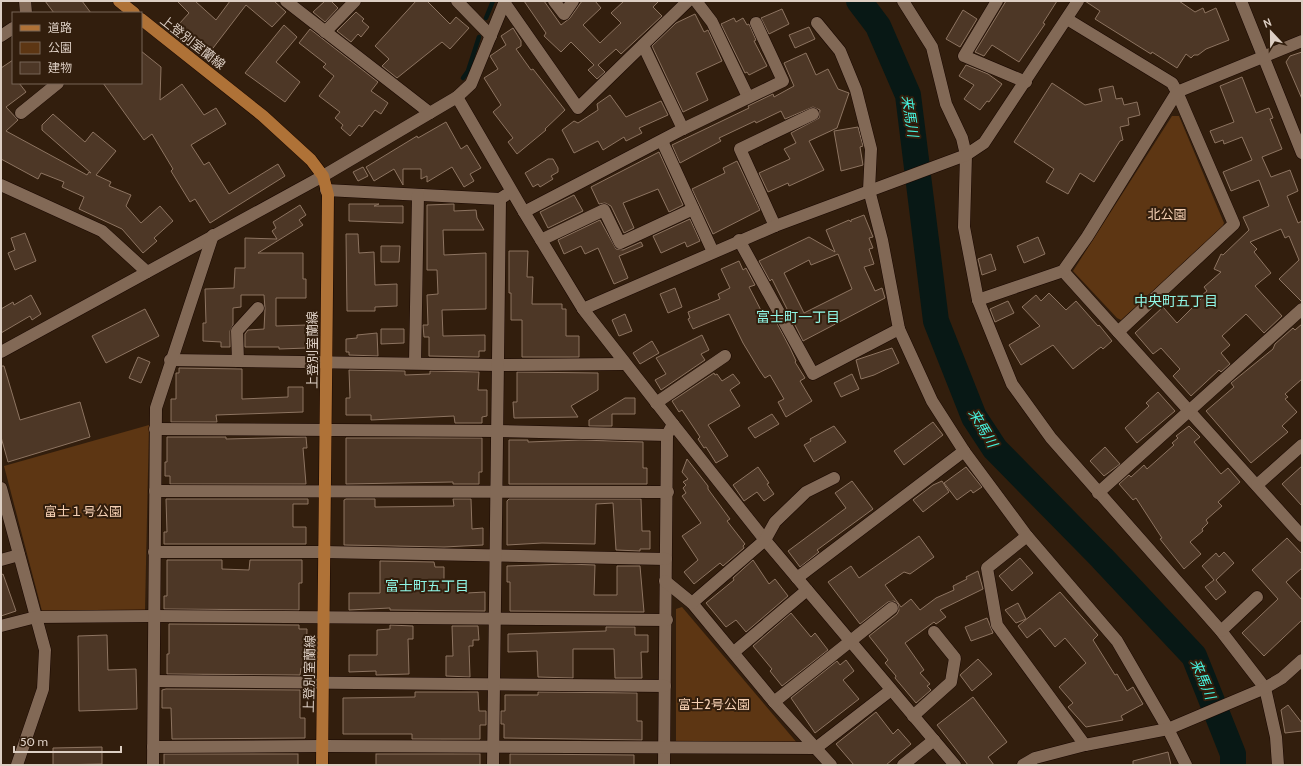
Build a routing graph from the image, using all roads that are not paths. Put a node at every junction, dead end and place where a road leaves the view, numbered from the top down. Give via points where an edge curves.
1 (25, 1) edge
2 (119, 1) edge
3 (286, 1) edge
4 (355, 1) edge
5 (457, 1) edge
6 (505, 1) edge
7 (554, 1) edge
8 (573, 1) edge
9 (688, 1) edge
10 (696, 1) edge
11 (903, 1) edge
12 (997, 1) edge
13 (1078, 1) edge
14 (1241, 1) edge
15 (26, 12) edge
16 (133, 12) edge
17 (1067, 19) junction
18 (142, 20) edge
19 (756, 23) dead end
20 (817, 23) dead end
21 (12, 29) edge
22 (325, 32) junction
23 (1, 36) edge
24 (491, 36) junction
25 (1302, 41) edge
26 (643, 45) junction
27 (1263, 58) junction
28 (1026, 82) junction
29 (57, 84) edge
30 (1177, 92) junction
31 (457, 97) junction
32 (748, 97) junction
33 (20, 113) dead end
34 (430, 113) junction
35 (813, 114) dead end
36 (683, 129) junction
37 (662, 141) junction
38 (1302, 154) edge
39 (966, 156) junction
40 (323, 176) junction
41 (2, 186) edge
42 (874, 188) junction
43 (326, 190) junction
44 (513, 192) junction
45 (418, 195) junction
46 (500, 199) junction
47 (693, 209) junction
48 (524, 212) junction
49 (775, 226) junction
50 (213, 235) junction
51 (541, 240) junction
52 (739, 240) junction
53 (713, 252) junction
54 (1063, 271) junction
55 (146, 272) junction
56 (978, 300) junction
57 (258, 308) dead end
58 (583, 309) junction
59 (1302, 309) edge
60 (899, 329) junction
61 (1118, 332) junction
62 (1, 352) edge
63 (726, 356) dead end
64 (170, 360) junction
65 (238, 361) junction
66 (326, 362) junction
67 (415, 363) junction
68 (625, 364) junction
69 (498, 365) junction
70 (656, 403) junction
71 (1188, 410) junction
72 (155, 429) junction
73 (670, 430) junction
74 (326, 431) junction
75 (497, 431) junction
76 (1302, 445) edge
77 (964, 451) junction
78 (834, 478) dead end
79 (1257, 485) junction
80 (154, 491) junction
81 (325, 491) junction
82 (496, 491) junction
83 (1, 492) edge
84 (668, 492) junction
85 (1098, 492) junction
86 (1027, 536) junction
87 (1302, 536) edge
88 (765, 540) junction
89 (154, 552) junction
90 (324, 552) junction
91 (19, 555) junction
92 (495, 556) junction
93 (666, 559) junction
94 (1, 560) edge
95 (797, 578) junction
96 (665, 581) junction
97 (807, 590) junction
98 (1257, 597) dead end
99 (692, 603) junction
100 (892, 608) dead end
101 (154, 616) junction
102 (36, 617) junction
103 (324, 618) junction
104 (494, 620) junction
105 (666, 620) junction
106 (1, 626) edge
107 (1221, 631) junction
108 (934, 632) dead end
109 (851, 642) junction
110 (734, 652) junction
111 (1302, 660) edge
112 (154, 681) junction
113 (323, 682) junction
114 (494, 684) junction
115 (665, 686) junction
116 (1265, 688) junction
117 (891, 690) junction
118 (774, 702) junction
119 (914, 716) junction
120 (1168, 729) junction
121 (934, 740) junction
122 (1085, 745) junction
123 (322, 746) junction
124 (664, 746) junction
125 (493, 747) junction
126 (153, 748) junction
127 (816, 748) junction
128 (17, 765) edge
129 (153, 765) edge
130 (322, 765) edge
131 (493, 765) edge
132 (664, 765) edge
133 (831, 765) edge
134 (903, 765) edge
135 (955, 765) edge
136 (1023, 765) edge
137 (1186, 765) edge
138 (1278, 765) edge

1 - 15 street
2 - 16 main road
3 - 22 street
4 - 22 street
5 - 24 street
6 - 24 street
6 - 26 street via 578,108
7 - 8 street via 564,14
9 - 26 street
10 - 32 street via 712,22
11 - 39 street via 932,48 946,104 962,138
12 - 28 street via 964,56
13 - 17 street
14 - 27 street
17 - 28 street
17 - 30 street via 1172,83
18 - 40 main road, 上登別室蘭線 via 263,116 311,160
19 - 32 street via 783,81
20 - 42 street via 840,51 856,90 871,149
21 - 23 street
22 - 34 street
24 - 31 street via 471,84
25 - 27 street
26 - 36 street
27 - 30 street
27 - 38 street
28 - 39 street via 984,143
29 - 33 street
30 - 54 street
30 - 61 street via 1234,224
31 - 34 street
31 - 44 street
32 - 36 street
34 - 40 street
35 - 49 street via 740,149
36 - 37 street
37 - 47 street
37 - 48 street
39 - 42 street
39 - 56 street via 964,227
40 - 43 main road, 上登別室蘭線
40 - 50 street
41 - 55 street via 102,231
42 - 49 street
42 - 60 street
43 - 45 street
43 - 66 main road, 上登別室蘭線
44 - 46 street
44 - 48 street
45 - 46 street
45 - 67 street
46 - 69 street
47 - 51 street via 620,243 604,210
47 - 53 street
48 - 51 street
49 - 52 street
50 - 55 street
50 - 64 street
51 - 58 street
52 - 53 street
52 - 60 street via 813,374
53 - 58 street
54 - 56 street
54 - 61 street
55 - 62 street
56 - 85 street via 1012,384 1051,438
57 - 65 street via 237,331
58 - 68 street
59 - 71 street
60 - 77 street via 932,401
61 - 71 street
63 - 70 street
64 - 65 street
64 - 72 street via 156,408
65 - 66 street
66 - 67 street
66 - 74 main road, 上登別室蘭線
67 - 69 street
68 - 69 street
68 - 70 street
69 - 75 street
70 - 73 street
71 - 79 street
71 - 85 street
72 - 74 street
72 - 80 street
73 - 75 street
73 - 84 street
73 - 88 street
74 - 75 street
74 - 81 main road, 上登別室蘭線
75 - 82 street
76 - 79 street
77 - 86 street
77 - 95 street
78 - 88 street via 806,492 775,522
79 - 87 street
80 - 81 street
80 - 89 street
81 - 82 street
81 - 90 main road, 上登別室蘭線
82 - 84 street
82 - 92 street
83 - 91 street
84 - 93 street
85 - 107 street
86 - 120 street via 1117,641
86 - 122 street via 987,568 997,625
88 - 95 street
88 - 99 street
89 - 90 street
89 - 101 street
90 - 92 street
90 - 103 main road, 上登別室蘭線
91 - 94 street
91 - 102 street
92 - 93 street
92 - 104 street
93 - 96 street
95 - 97 street
96 - 99 street
96 - 105 street
97 - 109 street
97 - 110 street
98 - 107 street
99 - 110 street
100 - 109 street
101 - 102 street
101 - 103 street
101 - 112 street
102 - 106 street
102 - 128 street via 45,650 43,689
103 - 104 street
103 - 113 main road, 上登別室蘭線
104 - 105 street
104 - 114 street
105 - 115 street
107 - 116 street
108 - 119 street via 955,658 951,682
109 - 117 street
109 - 118 street
110 - 118 street
111 - 116 street via 1282,678
112 - 113 street
112 - 126 street
113 - 114 street
113 - 123 main road, 上登別室蘭線
114 - 115 street
114 - 125 street
115 - 124 street
116 - 120 street
116 - 138 street via 1276,737
117 - 119 street
117 - 127 street
118 - 127 street
119 - 121 street
120 - 122 street
120 - 137 street
121 - 134 street
121 - 135 street
122 - 136 street via 1035,758
123 - 125 street
123 - 126 street
123 - 130 main road, 上登別室蘭線
124 - 125 street
124 - 127 street
124 - 132 street
125 - 131 street
126 - 129 street
127 - 133 street

